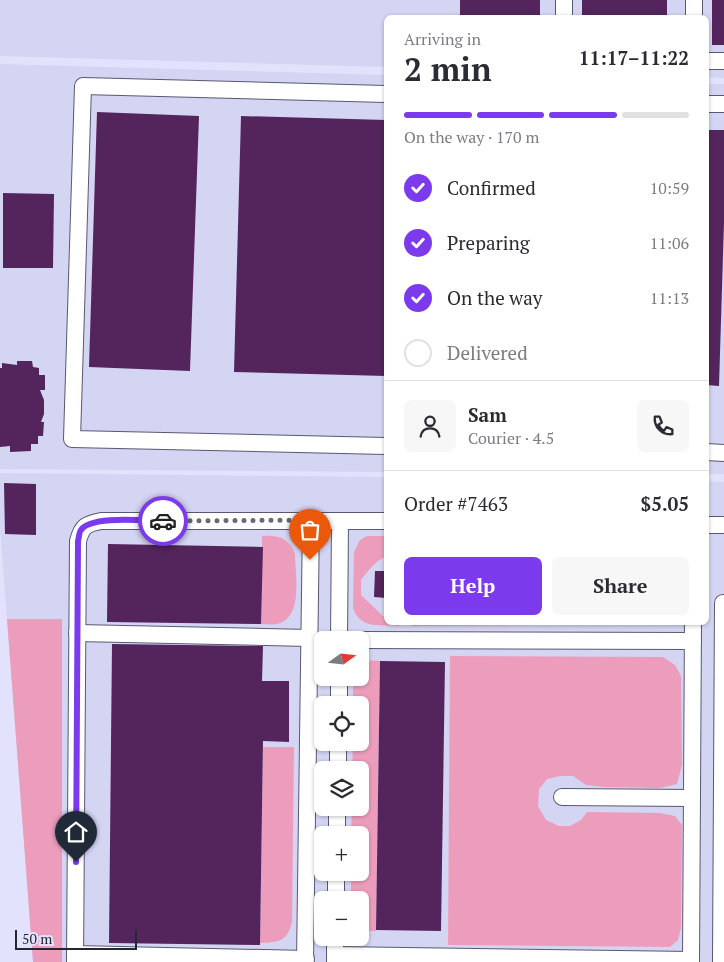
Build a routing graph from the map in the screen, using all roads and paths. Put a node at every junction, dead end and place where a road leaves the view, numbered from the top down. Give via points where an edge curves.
1 (564, 0) edge
2 (694, 0) edge
3 (564, 15) edge
4 (694, 15) edge
5 (709, 60) edge
6 (724, 61) edge
7 (384, 94) edge
8 (709, 104) edge
9 (724, 104) edge
10 (384, 446) edge
11 (709, 452) edge
12 (724, 453) edge
13 (311, 520) junction
14 (340, 521) junction
15 (384, 521) edge
16 (723, 603) edge
17 (693, 625) edge
18 (339, 631) edge
19 (78, 634) junction
20 (310, 638) junction
21 (369, 640) edge
22 (693, 641) junction
23 (562, 797) dead end
24 (692, 798) junction
25 (335, 946) edge
26 (75, 958) edge
27 (335, 959) edge
28 (306, 960) edge
29 (691, 961) edge
30 (721, 962) edge

1 - 3 street
2 - 4 street
5 - 6 street
7 - 10 street via 83,86 72,439
8 - 9 street
11 - 12 street
13 - 14 street
13 - 19 street via 90,523 81,530 78,541
13 - 20 street
14 - 15 street
14 - 18 street
16 - 30 street
17 - 22 street
19 - 20 street
19 - 26 street
20 - 28 street
21 - 22 street
22 - 24 street
23 - 24 street
24 - 29 street
25 - 27 street
26 - 28 street
27 - 29 street

